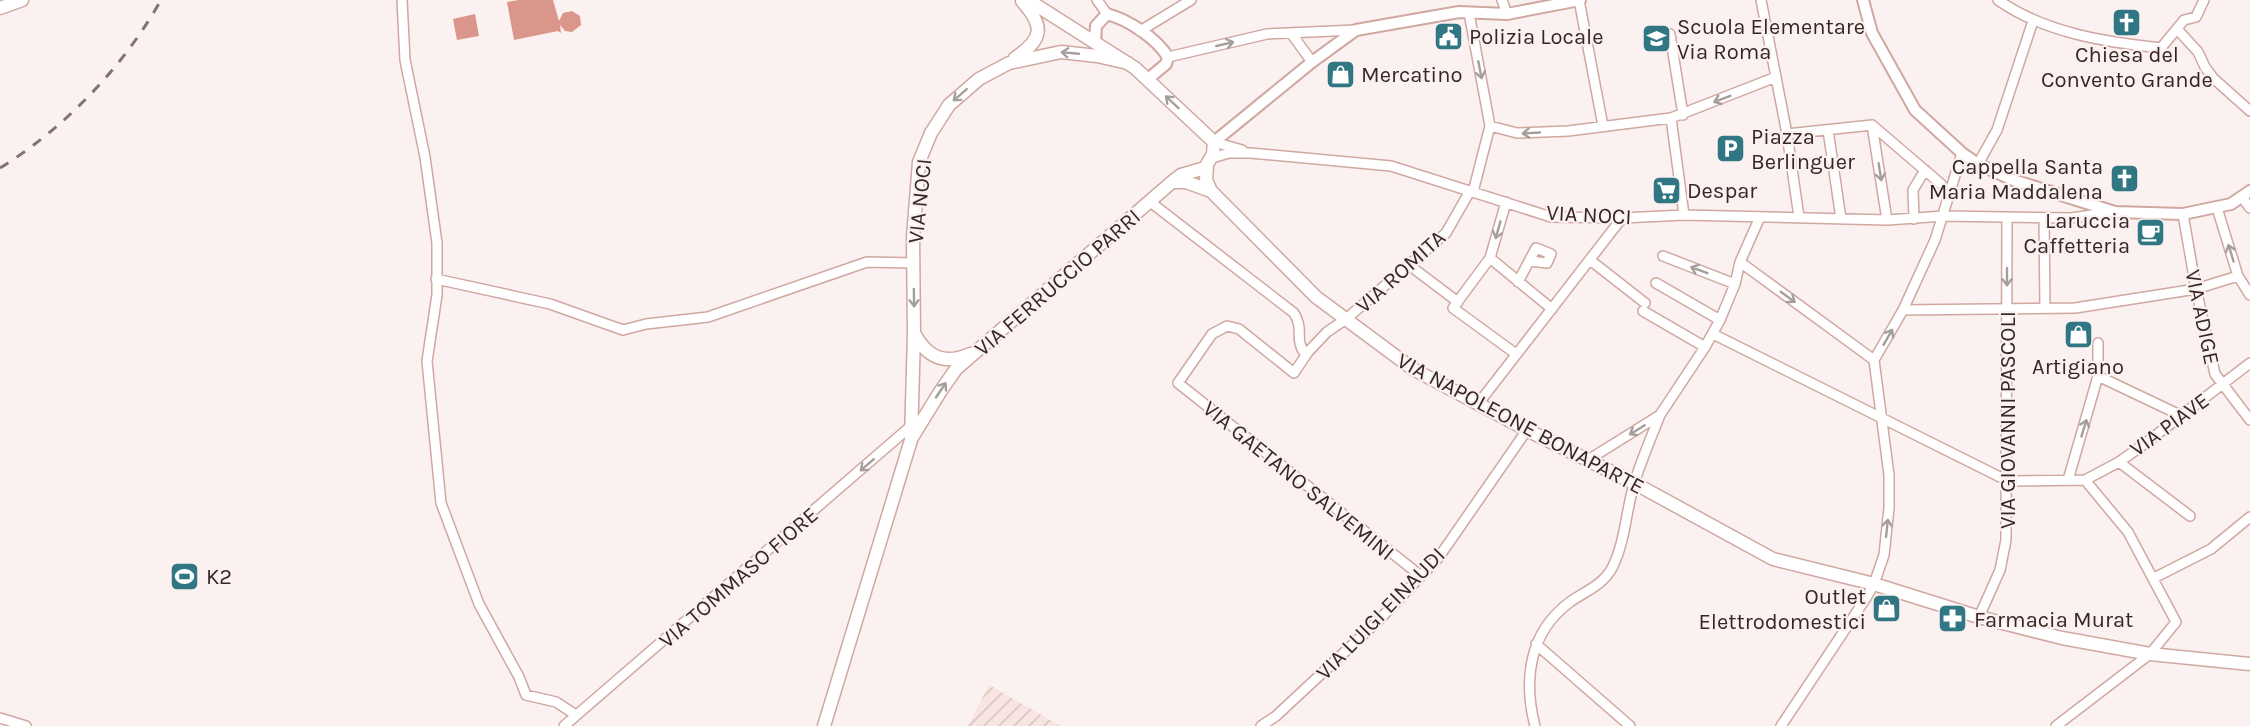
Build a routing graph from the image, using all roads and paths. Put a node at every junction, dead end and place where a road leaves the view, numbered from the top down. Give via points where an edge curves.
1 (22, 0) edge
2 (402, 0) edge
3 (1021, 0) edge
4 (1028, 0) edge
5 (1097, 0) edge
6 (1191, 0) edge
7 (1502, 0) edge
8 (1579, 0) edge
9 (1761, 0) edge
10 (1863, 0) edge
11 (1998, 0) edge
12 (2204, 0) edge
13 (0, 8) edge
14 (1469, 13) junction
15 (1107, 14) junction
16 (1507, 14) junction
17 (2033, 21) junction
18 (2177, 29) junction
19 (1356, 30) junction
20 (1140, 31) junction
21 (1291, 33) junction
22 (1670, 34) dead end
23 (1095, 43) junction
24 (1168, 57) junction
25 (1312, 62) junction
26 (1009, 63) junction
27 (1128, 63) junction
28 (1776, 76) junction
29 (1148, 79) junction
30 (2250, 111) edge
31 (1683, 115) junction
32 (1671, 118) junction
33 (1872, 124) junction
34 (1490, 126) junction
35 (1604, 126) junction
36 (1828, 129) junction
37 (1787, 135) junction
38 (1214, 142) junction
39 (1250, 153) junction
40 (1962, 153) junction
41 (1210, 162) junction
42 (1978, 164) junction
43 (1925, 170) junction
44 (1172, 182) junction
45 (1941, 184) dead end
46 (1211, 191) junction
47 (1471, 191) junction
48 (2246, 194) edge
49 (1149, 201) junction
50 (1506, 202) junction
51 (2217, 208) junction
52 (2250, 208) edge
53 (2115, 212) junction
54 (2182, 214) junction
55 (1684, 215) junction
56 (1944, 216) junction
57 (1760, 217) junction
58 (1799, 217) junction
59 (1622, 218) junction
60 (2007, 218) junction
61 (1841, 219) junction
62 (1914, 219) junction
63 (2044, 219) junction
64 (1887, 220) junction
65 (1663, 256) dead end
66 (1490, 258) junction
67 (1590, 260) junction
68 (1530, 261) dead end
69 (1740, 262) junction
70 (914, 263) junction
71 (1409, 265) junction
72 (2238, 276) junction
73 (436, 279) junction
74 (1518, 282) junction
75 (1656, 283) dead end
76 (1735, 284) junction
77 (2196, 289) junction
78 (2250, 295) edge
79 (1455, 305) junction
80 (2045, 308) junction
81 (1552, 309) junction
82 (2007, 309) junction
83 (1903, 310) junction
84 (1346, 319) junction
85 (1720, 320) junction
86 (1713, 333) junction
87 (914, 334) junction
88 (2098, 344) dead end
89 (1706, 347) junction
90 (975, 352) junction
91 (1516, 354) junction
92 (1306, 355) junction
93 (1874, 360) junction
94 (2250, 363) edge
95 (2098, 376) junction
96 (1178, 383) joint
97 (2223, 385) junction
98 (1478, 404) junction
99 (2246, 409) edge
100 (1660, 415) junction
101 (2180, 415) junction
102 (1882, 420) junction
103 (2250, 420) edge
104 (911, 426) junction
105 (1527, 430) junction
106 (911, 440) junction
107 (1588, 460) junction
108 (2119, 462) junction
109 (2068, 480) junction
110 (2085, 480) junction
111 (2008, 481) junction
112 (1634, 483) junction
113 (2190, 516) dead end
114 (2250, 517) edge
115 (1421, 576) junction
116 (2154, 578) junction
117 (1874, 584) junction
118 (1979, 617) junction
119 (1536, 645) junction
120 (2150, 654) junction
121 (2250, 664) edge
122 (576, 715) junction
123 (0, 718) edge
124 (26, 726) edge
125 (564, 726) edge
126 (824, 726) edge
127 (1261, 726) edge
128 (1534, 726) edge
129 (1630, 726) edge
130 (1781, 726) edge
131 (2056, 726) edge

1 - 13 main road
2 - 73 street via 405,60 436,243
3 - 26 main road via 1039,25 1028,49
4 - 23 main road
5 - 15 street
6 - 20 street
7 - 16 street
8 - 16 street
8 - 35 street
9 - 28 street
10 - 40 street via 1872,33 1915,110
11 - 17 street
12 - 18 street via 2196,17 2184,20
14 - 16 street
14 - 19 street
14 -> 34 street
15 - 20 street
15 - 23 street via 1096,26
17 - 18 street via 2116,43 2162,48
17 - 42 street via 1997,130
18 - 30 street via 2198,52 2213,78
19 - 21 street
19 - 25 street
20 - 24 street
24 -> 21 street via 1268,34
21 - 25 street
22 - 31 street
23 - 27 main road
24 - 29 street via 1166,64
25 - 38 street
27 -> 26 main road, VIA NOCI via 1061,52
26 -> 70 main road, VIA NOCI via 979,79 949,105 931,133 919,162
27 - 29 main road
28 -> 31 street
28 - 37 street
38 -> 29 main road
31 - 32 street
32 - 35 street
32 - 55 street
33 - 36 street
33 - 43 street
33 -> 64 street
35 -> 34 street via 1517,133
34 - 47 street, VIA ROMITA
36 - 37 street
36 - 61 street
37 - 58 street
38 - 39 street, VIA NOCI
38 - 41 main road
39 - 41 street, VIA NOCI via 1229,153
39 - 47 street, VIA NOCI via 1391,166
40 - 42 street
40 - 56 street
41 - 44 main road, VIA FERRUCCIO PARRI via 1202,171 1181,175
41 - 46 main road via 1206,180
42 - 53 street via 2013,180
43 - 45 street
43 - 62 street via 1913,190
44 - 46 main road, VIA NAPOLEONE BONAPARTE via 1186,182
44 - 49 main road, VIA FERRUCCIO PARRI
46 - 84 main road, VIA NAPOLEONE BONAPARTE via 1316,297
47 - 50 street, VIA NOCI
47 - 71 street, VIA ROMITA via 1446,233
48 - 51 street
48 - 52 street
49 - 90 main road, VIA FERRUCCIO PARRI
49 - 92 street via 1294,313 1300,324 1299,344
50 - 59 street, VIA NOCI via 1551,217
50 -> 66 street
51 - 54 street
72 -> 51 street
53 - 54 street
53 - 63 street, VIA NOCI
54 - 77 street, VIA ADIGE
55 - 57 street, VIA NOCI
55 - 59 street, VIA NOCI
56 - 60 street, VIA NOCI
56 - 62 street, VIA NOCI
56 - 83 street
57 - 58 street, VIA NOCI
57 - 69 street
58 - 61 street, VIA NOCI
59 - 67 street
60 - 63 street, VIA NOCI
60 -> 82 street, VIA GIOVANNI PASCOLI
61 - 64 street, VIA NOCI
62 - 64 street, VIA NOCI
63 - 80 street
76 -> 65 street
66 - 74 street
66 - 79 street
67 - 81 street
67 - 89 street via 1644,307
68 - 74 street
69 - 76 street
69 -> 93 street
70 - 73 street via 867,262 708,317 623,330 550,304
70 -> 87 main road, VIA NOCI
71 - 79 street
71 - 84 street, VIA ROMITA
72 - 77 street
72 - 78 street
73 - 122 street via 427,361 441,503 479,604 526,695 556,702
74 - 81 street
75 - 85 street
76 - 85 street
77 - 80 street via 2075,308
77 - 97 street, VIA ADIGE via 2215,374
79 - 91 street
80 - 82 street
81 - 91 street
82 - 83 street
82 - 111 street, VIA GIOVANNI PASCOLI
93 -> 83 street
84 - 92 street, VIA ROMITA via 1327,332
84 - 98 main road, VIA NAPOLEONE BONAPARTE via 1413,369
85 - 86 street
86 - 89 street
86 - 102 street
87 - 90 main road via 928,354 941,358 961,358
87 - 104 main road, VIA NOCI
88 - 95 street
89 - 100 street
106 -> 90 main road, VIA FERRUCCIO PARRI via 945,384
91 - 98 street
92 - 96 street, VIA ROMITA via 1294,373 1239,329 1227,326 1212,334
93 - 102 street
94 - 97 street, VIA PIAVE
95 - 101 street
109 -> 95 street
96 - 115 street, VIA GAETANO SALVEMINI
97 - 99 street, VIA ADIGE
97 - 101 street, VIA PIAVE
98 - 105 main road, VIA NAPOLEONE BONAPARTE
99 - 103 street, VIA ADIGE
100 -> 107 street
100 - 112 street
101 - 108 street, VIA PIAVE
102 - 111 street
117 -> 102 street via 1884,555 1889,508
104 - 106 main road, VIA NOCI
104 -> 122 street, VIA TOMMASO FIORE
105 - 107 main road, VIA NAPOLEONE BONAPARTE
105 - 115 street, VIA LUIGI EINAUDI via 1439,557
106 - 126 main road
107 - 112 main road, VIA NAPOLEONE BONAPARTE
108 - 110 street, VIA PIAVE
108 - 113 street
109 - 110 street
109 - 111 street
110 - 116 street via 2128,532
111 - 118 street, VIA GIOVANNI PASCOLI via 2007,540 2000,570
112 - 117 main road, VIA NAPOLEONE BONAPARTE via 1773,559
112 - 119 street via 1612,569 1601,582 1557,614
114 - 116 street via 2211,549
115 - 127 street, VIA LUIGI EINAUDI via 1379,620
116 - 120 street via 2176,622
117 - 118 main road, VIA NAPOLEONE BONAPARTE
117 - 130 street
118 - 120 main road, VIA NAPOLEONE BONAPARTE
119 - 128 street via 1528,684
119 - 129 street
120 - 121 main road, VIA NAPOLEONE BONAPARTE
120 - 131 street
122 - 125 street, VIA TOMMASO FIORE
123 - 124 street

